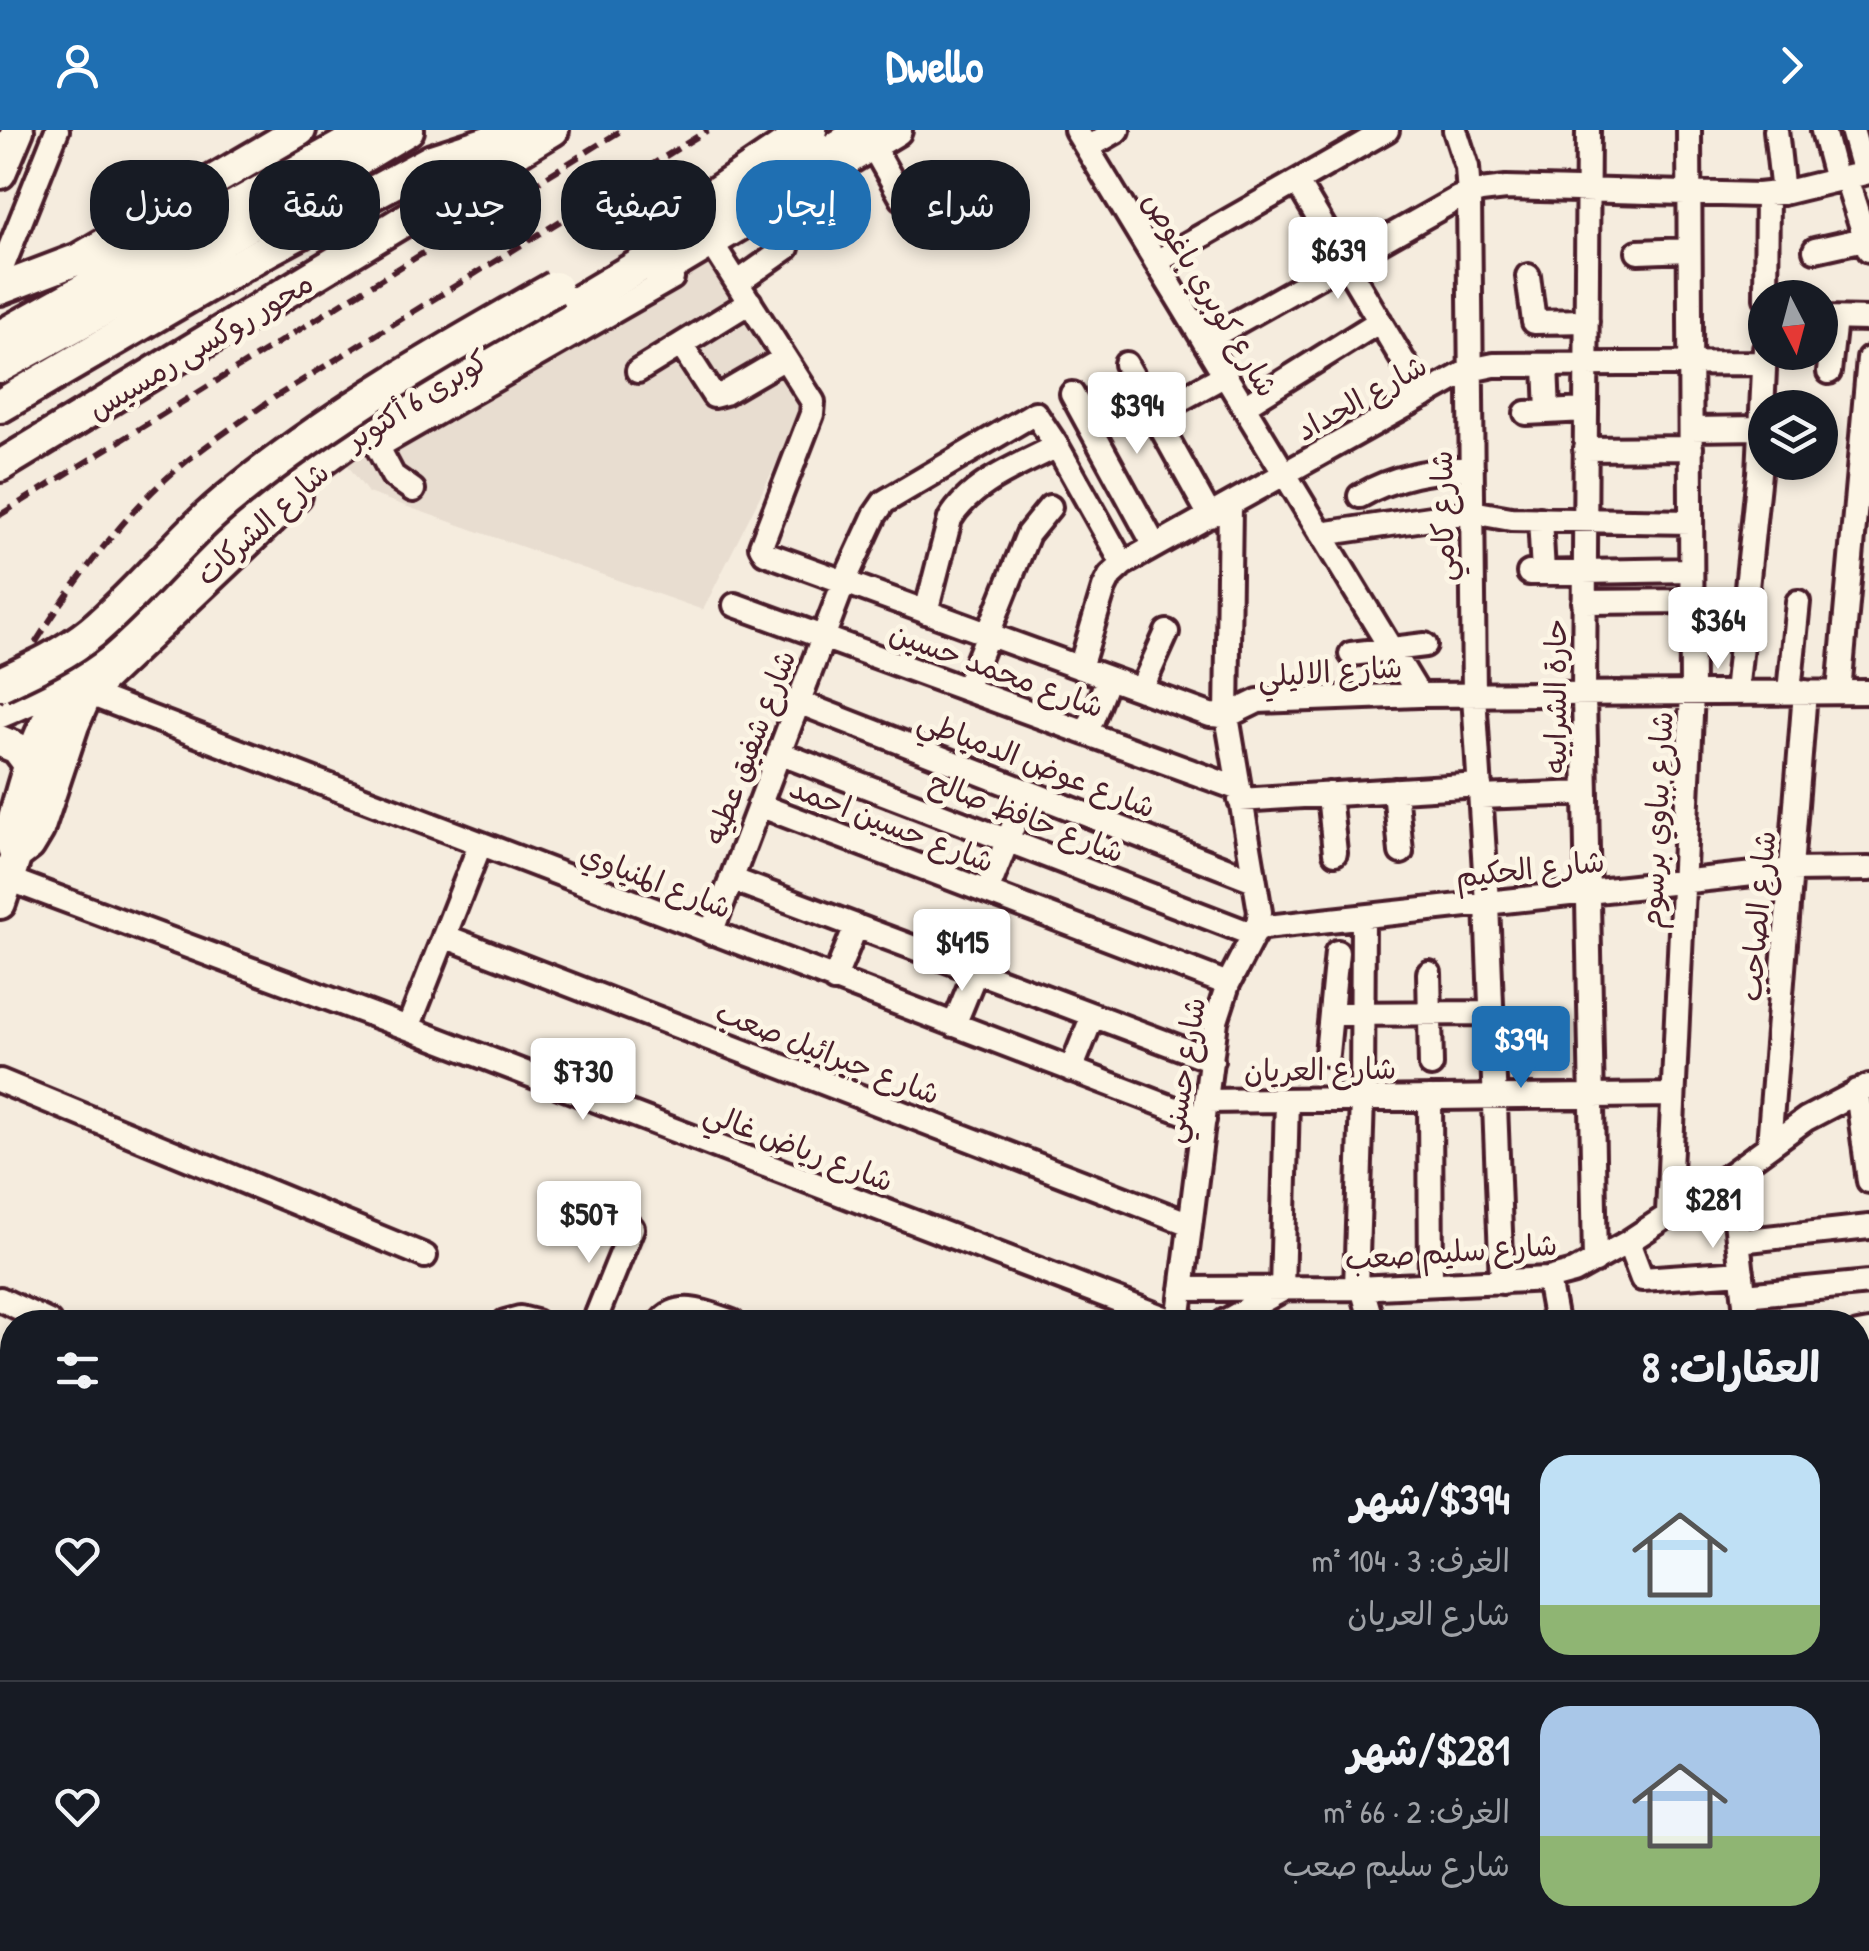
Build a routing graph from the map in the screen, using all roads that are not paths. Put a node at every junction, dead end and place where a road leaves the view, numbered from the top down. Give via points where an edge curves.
1 (18, 130) edge
2 (58, 130) edge
3 (300, 130) edge
4 (371, 130) edge
5 (408, 130) edge
6 (528, 130) edge
7 (553, 130) edge
8 (810, 130) edge
9 (1118, 130) edge
10 (1388, 130) edge
11 (1455, 130) edge
12 (1588, 130) edge
13 (1689, 130) edge
14 (1776, 130) edge
15 (1852, 130) edge
16 (1823, 131) edge
17 (879, 134) edge
18 (1082, 139) edge
19 (891, 167) edge
20 (0, 174) edge
21 (1854, 176) edge
22 (1297, 182) junction
23 (1587, 190) junction
24 (1689, 193) junction
25 (1775, 194) junction
26 (1469, 195) junction
27 (716, 239) edge
28 (1868, 242) edge
29 (699, 250) edge
30 (716, 250) edge
31 (785, 250) edge
32 (1690, 250) junction
33 (1815, 250) dead end
34 (1638, 252) dead end
35 (1156, 262) junction
36 (1345, 262) junction
37 (0, 273) edge
38 (1528, 276) dead end
39 (672, 278) dead end
40 (1768, 280) edge
41 (0, 289) edge
42 (744, 293) junction
43 (612, 306) junction
44 (1838, 318) edge
45 (1869, 319) edge
46 (1380, 321) junction
47 (1586, 322) junction
48 (0, 336) edge
49 (1204, 341) junction
50 (681, 345) junction
51 (785, 358) junction
52 (1748, 358) edge
53 (1126, 364) dead end
54 (1546, 365) junction
55 (1586, 365) junction
56 (1690, 366) junction
57 (0, 367) edge
58 (1868, 369) edge
59 (1470, 370) junction
60 (638, 371) dead end
61 (1225, 374) junction
62 (1072, 394) dead end
63 (1424, 396) junction
64 (0, 406) edge
65 (1244, 406) junction
66 (1586, 410) junction
67 (1154, 414) junction
68 (1748, 430) edge
69 (1691, 438) junction
70 (376, 443) junction
71 (1057, 446) junction
72 (1586, 449) junction
73 (0, 466) edge
74 (1472, 467) junction
75 (1285, 474) junction
76 (1758, 480) edge
77 (412, 490) dead end
78 (1360, 496) dead end
79 (1050, 507) dead end
80 (1220, 510) junction
81 (1472, 512) junction
82 (1540, 519) junction
83 (1585, 520) junction
84 (1691, 522) junction
85 (1321, 534) junction
86 (1156, 546) junction
87 (1123, 564) junction
88 (1692, 570) junction
89 (1585, 572) junction
90 (844, 582) junction
91 (1584, 602) junction
92 (1692, 602) junction
93 (1798, 602) dead end
94 (735, 604) dead end
95 (926, 612) junction
96 (1167, 632) dead end
97 (988, 634) junction
98 (145, 635) junction
99 (823, 636) junction
100 (1425, 645) dead end
101 (1391, 649) junction
102 (1352, 654) dead end
103 (1080, 668) junction
104 (1108, 678) junction
105 (0, 684) edge
106 (966, 689) junction
107 (1141, 690) junction
108 (1797, 692) junction
109 (1839, 692) junction
110 (1869, 692) edge
111 (1692, 693) junction
112 (1736, 693) junction
113 (87, 694) junction
114 (1474, 694) junction
115 (1584, 694) junction
116 (1418, 695) junction
117 (798, 702) junction
118 (0, 711) edge
119 (1227, 716) junction
120 (0, 719) edge
121 (44, 724) junction
122 (1086, 733) junction
123 (0, 741) edge
124 (779, 753) junction
125 (30, 764) junction
126 (1395, 790) junction
127 (1480, 791) junction
128 (1027, 792) junction
129 (1586, 793) junction
130 (1239, 794) junction
131 (1329, 794) junction
132 (759, 805) junction
133 (1008, 840) junction
134 (480, 845) junction
135 (1401, 852) dead end
136 (1335, 853) dead end
137 (1869, 869) edge
138 (1790, 870) junction
139 (8, 879) edge
140 (731, 879) junction
141 (1254, 880) junction
142 (1684, 882) junction
143 (987, 892) junction
144 (1587, 892) junction
145 (1487, 903) junction
146 (1363, 916) junction
147 (856, 926) junction
148 (1256, 932) junction
149 (711, 933) junction
150 (444, 936) junction
151 (1337, 952) dead end
152 (976, 971) junction
153 (1429, 973) dead end
154 (834, 980) junction
155 (1228, 984) junction
156 (1492, 1013) junction
157 (1331, 1014) junction
158 (1363, 1014) junction
159 (1430, 1014) junction
160 (1093, 1015) junction
161 (954, 1025) junction
162 (408, 1028) junction
163 (1326, 1054) dead end
164 (1212, 1060) junction
165 (1430, 1065) dead end
166 (1071, 1070) junction
167 (0, 1082) edge
168 (1863, 1089) edge
169 (1674, 1095) junction
170 (1591, 1096) junction
171 (1362, 1098) junction
172 (1430, 1098) junction
173 (1496, 1098) junction
174 (1287, 1100) junction
175 (1205, 1110) junction
176 (1769, 1144) junction
177 (1731, 1174) junction
178 (1869, 1181) edge
179 (1668, 1213) junction
180 (1190, 1224) junction
181 (1869, 1227) edge
182 (632, 1228) dead end
183 (1739, 1241) junction
184 (1628, 1242) junction
185 (425, 1256) dead end
186 (1594, 1261) junction
187 (1548, 1279) junction
188 (1502, 1282) junction
189 (1869, 1283) edge
190 (1431, 1284) junction
191 (1744, 1284) junction
192 (1359, 1288) junction
193 (1182, 1289) junction
194 (1282, 1290) junction
195 (0, 1299) edge
196 (23, 1310) edge
197 (599, 1310) edge
198 (1145, 1310) edge
199 (1178, 1310) edge
200 (1246, 1310) edge
201 (1367, 1310) edge
202 (1552, 1310) edge
203 (1746, 1310) edge

1 - 20 main road
2 - 37 street
3 - 41 main road via 79,260
4 - 48 main road
5 - 57 main road
6 - 64 highway via 432,161
7 - 73 main road, محور روكسى رمسيس
8 - 105 highway, كوبرى 6 أكتوبر, bridge via 725,189 330,424 232,496 90,634
9 - 18 street
10 - 22 street
11 - 26 street, شارع كامي
12 - 23 street, حارة الشرابيه
13 - 24 street, شارع بباوي برسوم
14 - 25 street
15 - 21 street
16 - 21 street
17 - 19 street
17 - 27 main road, شارع الشركات
17 - 98 main road, شارع الشركات via 312,473
17 - 118 highway, كوبرى 6 أكتوبر via 354,436 287,484 93,662
18 - 35 street, شارع كوبري باغوص
21 - 25 street
21 - 28 street
22 - 35 street
22 - 36 street
23 - 24 street
23 - 26 street via 1506,188
23 - 47 street, حارة الشرابيه
24 - 25 street
24 - 32 street, شارع بباوي برسوم
25 - 40 street
26 - 36 street
26 - 59 street, شارع كامي
28 - 33 street
29 - 43 main road, شارع الشركات
30 - 42 street
31 - 42 street
32 - 34 street
32 - 56 street, شارع بباوي برسوم
35 - 49 street, شارع كوبري باغوص
36 - 46 street
36 - 49 street
38 - 47 street via 1534,322
39 - 43 street
42 - 50 street
42 - 51 street
43 - 70 main road, شارع الشركات
44 - 45 street
46 - 63 street
46 - 65 street
47 - 55 street, حارة الشرابيه
49 - 61 street, شارع كوبري باغوص
50 - 51 street via 714,396
50 - 60 street
51 - 90 street, شارع الاليلي via 812,408 761,546 765,554
52 - 56 street, شارع الحداد
53 - 67 street
54 - 55 street, شارع الحداد
54 - 59 street, شارع الحداد
54 - 66 street via 1537,412
55 - 56 street, شارع الحداد
55 - 66 street, حارة الشرابيه
56 - 69 street, شارع بباوي برسوم
58 - 109 street
59 - 63 street, شارع الحداد
59 - 74 street, شارع كامي
61 - 65 street, شارع كوبري باغوص
61 - 67 street
62 - 86 street
63 - 75 street, شارع الحداد
65 - 75 street, شارع كوبري باغوص
66 - 72 street, حارة الشرابيه
67 - 80 street
68 - 69 street
69 - 72 street
69 - 84 street, شارع بباوي برسوم
70 - 77 street via 394,476
70 - 98 main road, شارع الشركات via 308,484
71 - 87 street
71 - 90 street, شارع شفيق عطيه via 1035,413 884,502
71 - 95 street via 958,506
72 - 83 street, حارة الشرابيه
74 - 78 street via 1406,475
74 - 81 street, شارع كامي
75 - 80 street, شارع الحداد
75 - 85 street, شارع كوبري باغوص
76 - 112 street
79 - 97 street via 1028,534
80 - 86 street, شارع الحداد
80 - 119 street
81 - 82 street
81 - 85 street
81 - 114 street, شارع كامي
82 - 83 street
82 - 89 street via 1536,572
83 - 84 street
83 - 89 street, حارة الشرابيه
84 - 88 street, شارع بباوي برسوم
85 - 101 street, شارع كوبري باغوص
86 - 87 street, شارع الحداد
87 - 103 street via 1104,588
88 - 89 street
88 - 92 street, شارع بباوي برسوم
89 - 91 street, حارة الشرابيه
90 - 95 street, شارع الاليلي
90 - 99 street, شارع شفيق عطيه
91 - 92 street
91 - 115 street, حارة الشرابيه
92 - 111 street, شارع بباوي برسوم
93 - 108 street, شارع الصاحب
94 - 99 street, شارع محمد حسين
95 - 97 street, شارع الاليلي
96 - 107 street
97 - 103 street, شارع الاليلي
97 - 106 street
98 - 113 main road, شارع الشركات
98 - 121 main road, شارع الشركات via 71,686
99 - 106 street, شارع محمد حسين
99 - 117 street, شارع شفيق عطيه
100 - 101 street
101 - 102 street
101 - 116 street, شارع كوبري باغوص
103 - 104 street, شارع الاليلي
104 - 107 street, شارع الاليلي
104 - 122 street
106 - 122 street, شارع محمد حسين
107 - 119 street, شارع الاليلي
108 - 109 street, شارع الاليلي
108 - 112 street, شارع الاليلي
108 - 138 street, شارع الصاحب
109 - 110 street, شارع الاليلي
111 - 112 street, شارع الاليلي
111 - 115 street, شارع الاليلي
111 - 142 street, شارع بباوي برسوم
113 - 134 street, شارع المنياوي
113 - 139 main road, شارع الشركات via 38,830
114 - 115 street, شارع الاليلي
114 - 116 street, شارع الاليلي
114 - 127 street, شارع كامي
115 - 129 street, حارة الشرابيه
116 - 119 street, شارع الاليلي via 1258,701
117 - 124 street, شارع شفيق عطيه
117 - 128 street, شارع عوض الدمياطي
119 - 130 street
120 - 121 main road
121 - 125 main road, شارع الشركات
122 - 130 street, شارع محمد حسين
123 - 125 main road
124 - 132 street, شارع شفيق عطيه
124 - 133 street, شارع حافظ صالح
125 - 139 main road, شارع الشركات via 11,828
126 - 127 street
126 - 131 street
126 - 135 street
127 - 129 street
127 - 145 street, شارع كامي
128 - 133 street
128 - 141 street, شارع عوض الدمياطي
129 - 144 street, حارة الشرابيه
130 - 131 street
130 - 141 street
131 - 136 street
132 - 140 street, شارع شفيق عطيه
132 - 143 street, شارع حسين احمد
133 - 143 street
133 - 148 street, شارع حافظ صالح
134 - 149 street, شارع المنياوي
134 - 150 street
137 - 138 street, شارع الحكيم
138 - 142 street, شارع الحكيم
138 - 176 street, شارع الصاحب
139 - 162 street, شارع رياض غالي
140 - 147 street
140 - 149 street, شارع شفيق عطيه
141 - 148 street
142 - 144 street, شارع الحكيم
142 - 169 street, شارع بباوي برسوم
143 - 155 street, شارع حسين احمد
144 - 145 street, شارع الحكيم
144 - 170 street, حارة الشرابيه
145 - 146 street, شارع الحكيم
145 - 156 street, شارع كامي
146 - 148 street, شارع الحكيم
146 - 158 street
147 - 152 street
147 - 154 street
148 - 155 street, شارع حسني
149 - 154 street, شارع المنياوي
150 - 162 street
150 - 180 street, شارع جبرائيل صعب
151 - 157 street
152 - 160 street
152 - 161 street
153 - 159 street
154 - 161 street, شارع المنياوي
155 - 164 street, شارع حسني
156 - 159 street
156 - 173 street, شارع كامي
157 - 158 street
157 - 163 street
158 - 159 street
158 - 171 street
159 - 165 street
160 - 164 street
160 - 166 street
161 - 166 street, شارع المنياوي
162 - 198 street, شارع رياض غالي
164 - 175 street, شارع حسني
166 - 175 street, شارع المنياوي
167 - 185 street
168 - 176 street, شارع سليم صعب
168 - 178 street
169 - 170 street, شارع العريان
169 - 179 street, شارع بباوي برسوم
170 - 173 street, شارع العريان
170 - 186 street, حارة الشرابيه
171 - 172 street, شارع العريان
171 - 174 street, شارع العريان
171 - 192 street
172 - 173 street, شارع العريان
172 - 190 street
173 - 188 street, شارع كامي
174 - 175 street, شارع العريان
174 - 194 street
175 - 180 street, شارع حسني
176 - 177 street, شارع سليم صعب
177 - 179 street, شارع سليم صعب
177 - 183 street
179 - 184 street, شارع سليم صعب
180 - 193 street, شارع حسني
181 - 183 street
182 - 197 street
183 - 191 street
184 - 186 street, شارع سليم صعب
184 - 191 street via 1642,1279
186 - 187 street, شارع سليم صعب
187 - 188 street, شارع سليم صعب
187 - 202 street
188 - 190 street, شارع سليم صعب
189 - 191 street
190 - 192 street, شارع سليم صعب
191 - 203 street
192 - 194 street, شارع سليم صعب
192 - 201 street
193 - 194 street, شارع سليم صعب
193 - 199 street, شارع حسني
194 - 200 street, شارع سليم صعب
195 - 196 street

